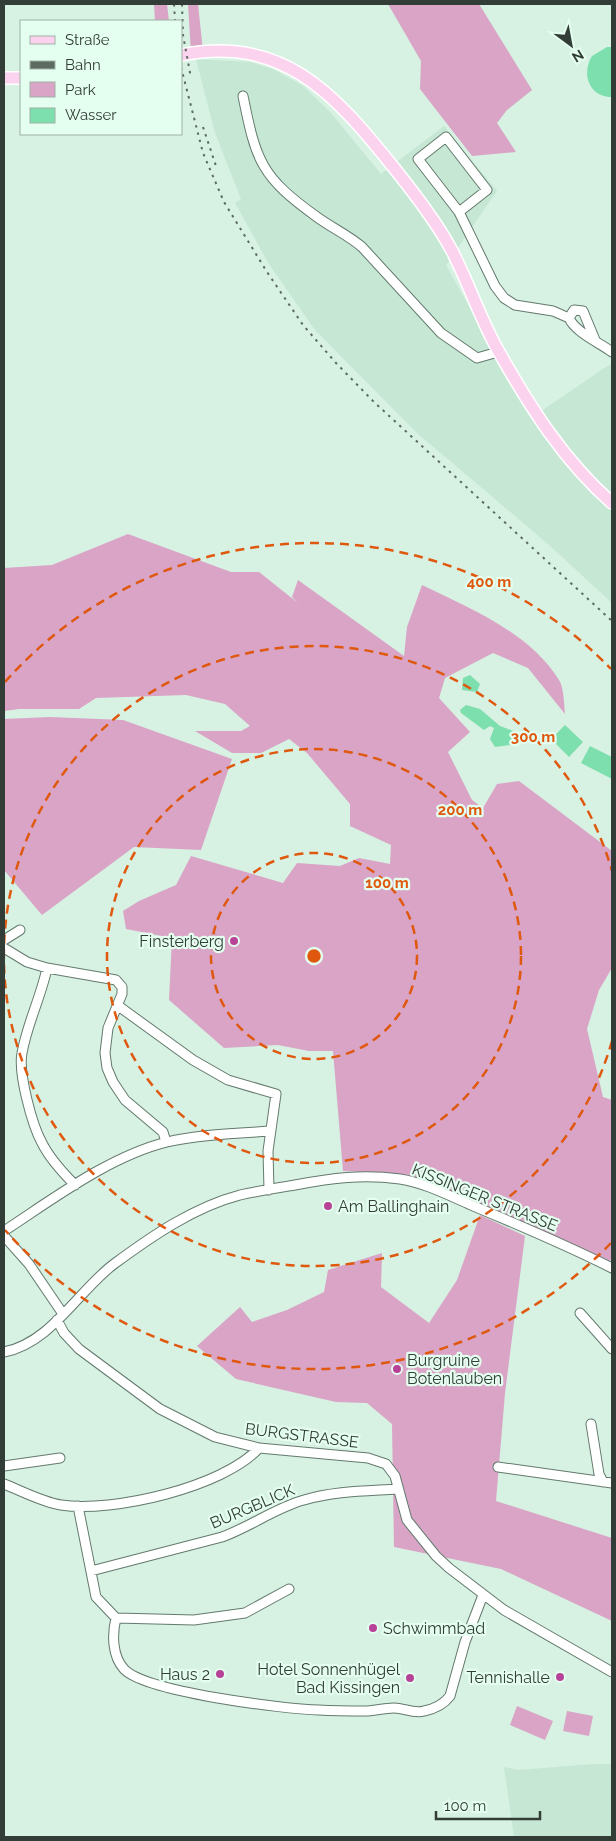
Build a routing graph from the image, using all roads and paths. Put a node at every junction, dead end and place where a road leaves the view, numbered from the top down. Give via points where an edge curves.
1 (182, 55) edge
2 (4, 78) edge
3 (20, 78) edge
4 (243, 96) dead end
5 (459, 212) junction
6 (569, 318) junction
7 (595, 340) junction
8 (498, 352) junction
9 (612, 352) edge
10 (612, 503) edge
11 (20, 930) dead end
12 (4, 940) edge
13 (4, 948) edge
14 (47, 968) junction
15 (117, 1006) junction
16 (269, 1131) junction
17 (166, 1142) junction
18 (75, 1185) junction
19 (269, 1190) junction
20 (4, 1231) edge
21 (4, 1236) edge
22 (612, 1268) edge
23 (580, 1313) dead end
24 (60, 1317) junction
25 (612, 1349) edge
26 (4, 1352) edge
27 (591, 1424) dead end
28 (259, 1448) junction
29 (60, 1458) dead end
30 (4, 1466) edge
31 (498, 1466) dead end
32 (608, 1482) edge
33 (4, 1484) edge
34 (397, 1489) junction
35 (78, 1506) junction
36 (91, 1571) junction
37 (289, 1589) dead end
38 (483, 1595) junction
39 (116, 1618) junction
40 (612, 1672) edge

1 - 8 main road via 229,52 268,60 303,75 334,98 410,188 440,231
2 - 3 main road
4 - 8 street via 253,145 273,182 317,218 362,247 446,338 477,358
5 - 5 street via 418,159 446,137 487,190
5 - 6 street via 504,298 515,305 553,311
6 - 7 street via 571,323
6 - 7 street via 574,310 584,311
7 - 9 street
8 - 10 main road via 555,441 580,472
11 - 12 street
13 - 14 street via 27,962
14 - 15 street via 116,980 122,987
14 - 18 street via 24,1041 20,1067 41,1142
15 - 16 street via 192,1060 243,1086 276,1094
15 - 17 street via 108,1028 107,1068 125,1100 163,1132
16 - 17 street
16 - 19 street
17 - 18 street via 126,1158
18 - 20 street
19 - 22 street, KISSINGER STRASSE via 347,1176 401,1179 534,1231
19 - 24 street, KISSINGER STRASSE via 238,1195 170,1226 104,1271
21 - 24 street, BURGSTRASSE via 29,1264
23 - 25 street
24 - 26 street, KISSINGER STRASSE via 25,1345
24 - 28 street, BURGSTRASSE via 64,1334 79,1349 160,1409 214,1437
27 - 32 street via 599,1474
28 - 34 street, BURGSTRASSE via 380,1460 391,1468
28 - 35 street via 246,1461 179,1491 123,1503
29 - 30 street
31 - 32 street
33 - 35 street via 54,1503
34 - 36 street, BURGBLICK via 302,1500 222,1537
34 - 38 street, BURGSTRASSE via 407,1520 436,1556
35 - 36 street
36 - 39 street via 96,1597
37 - 39 street via 245,1613 194,1620
38 - 39 street via 465,1642 450,1696 444,1703 415,1712 395,1708 317,1710 228,1699 158,1684 125,1670 117,1659
38 - 40 street, BURGSTRASSE

